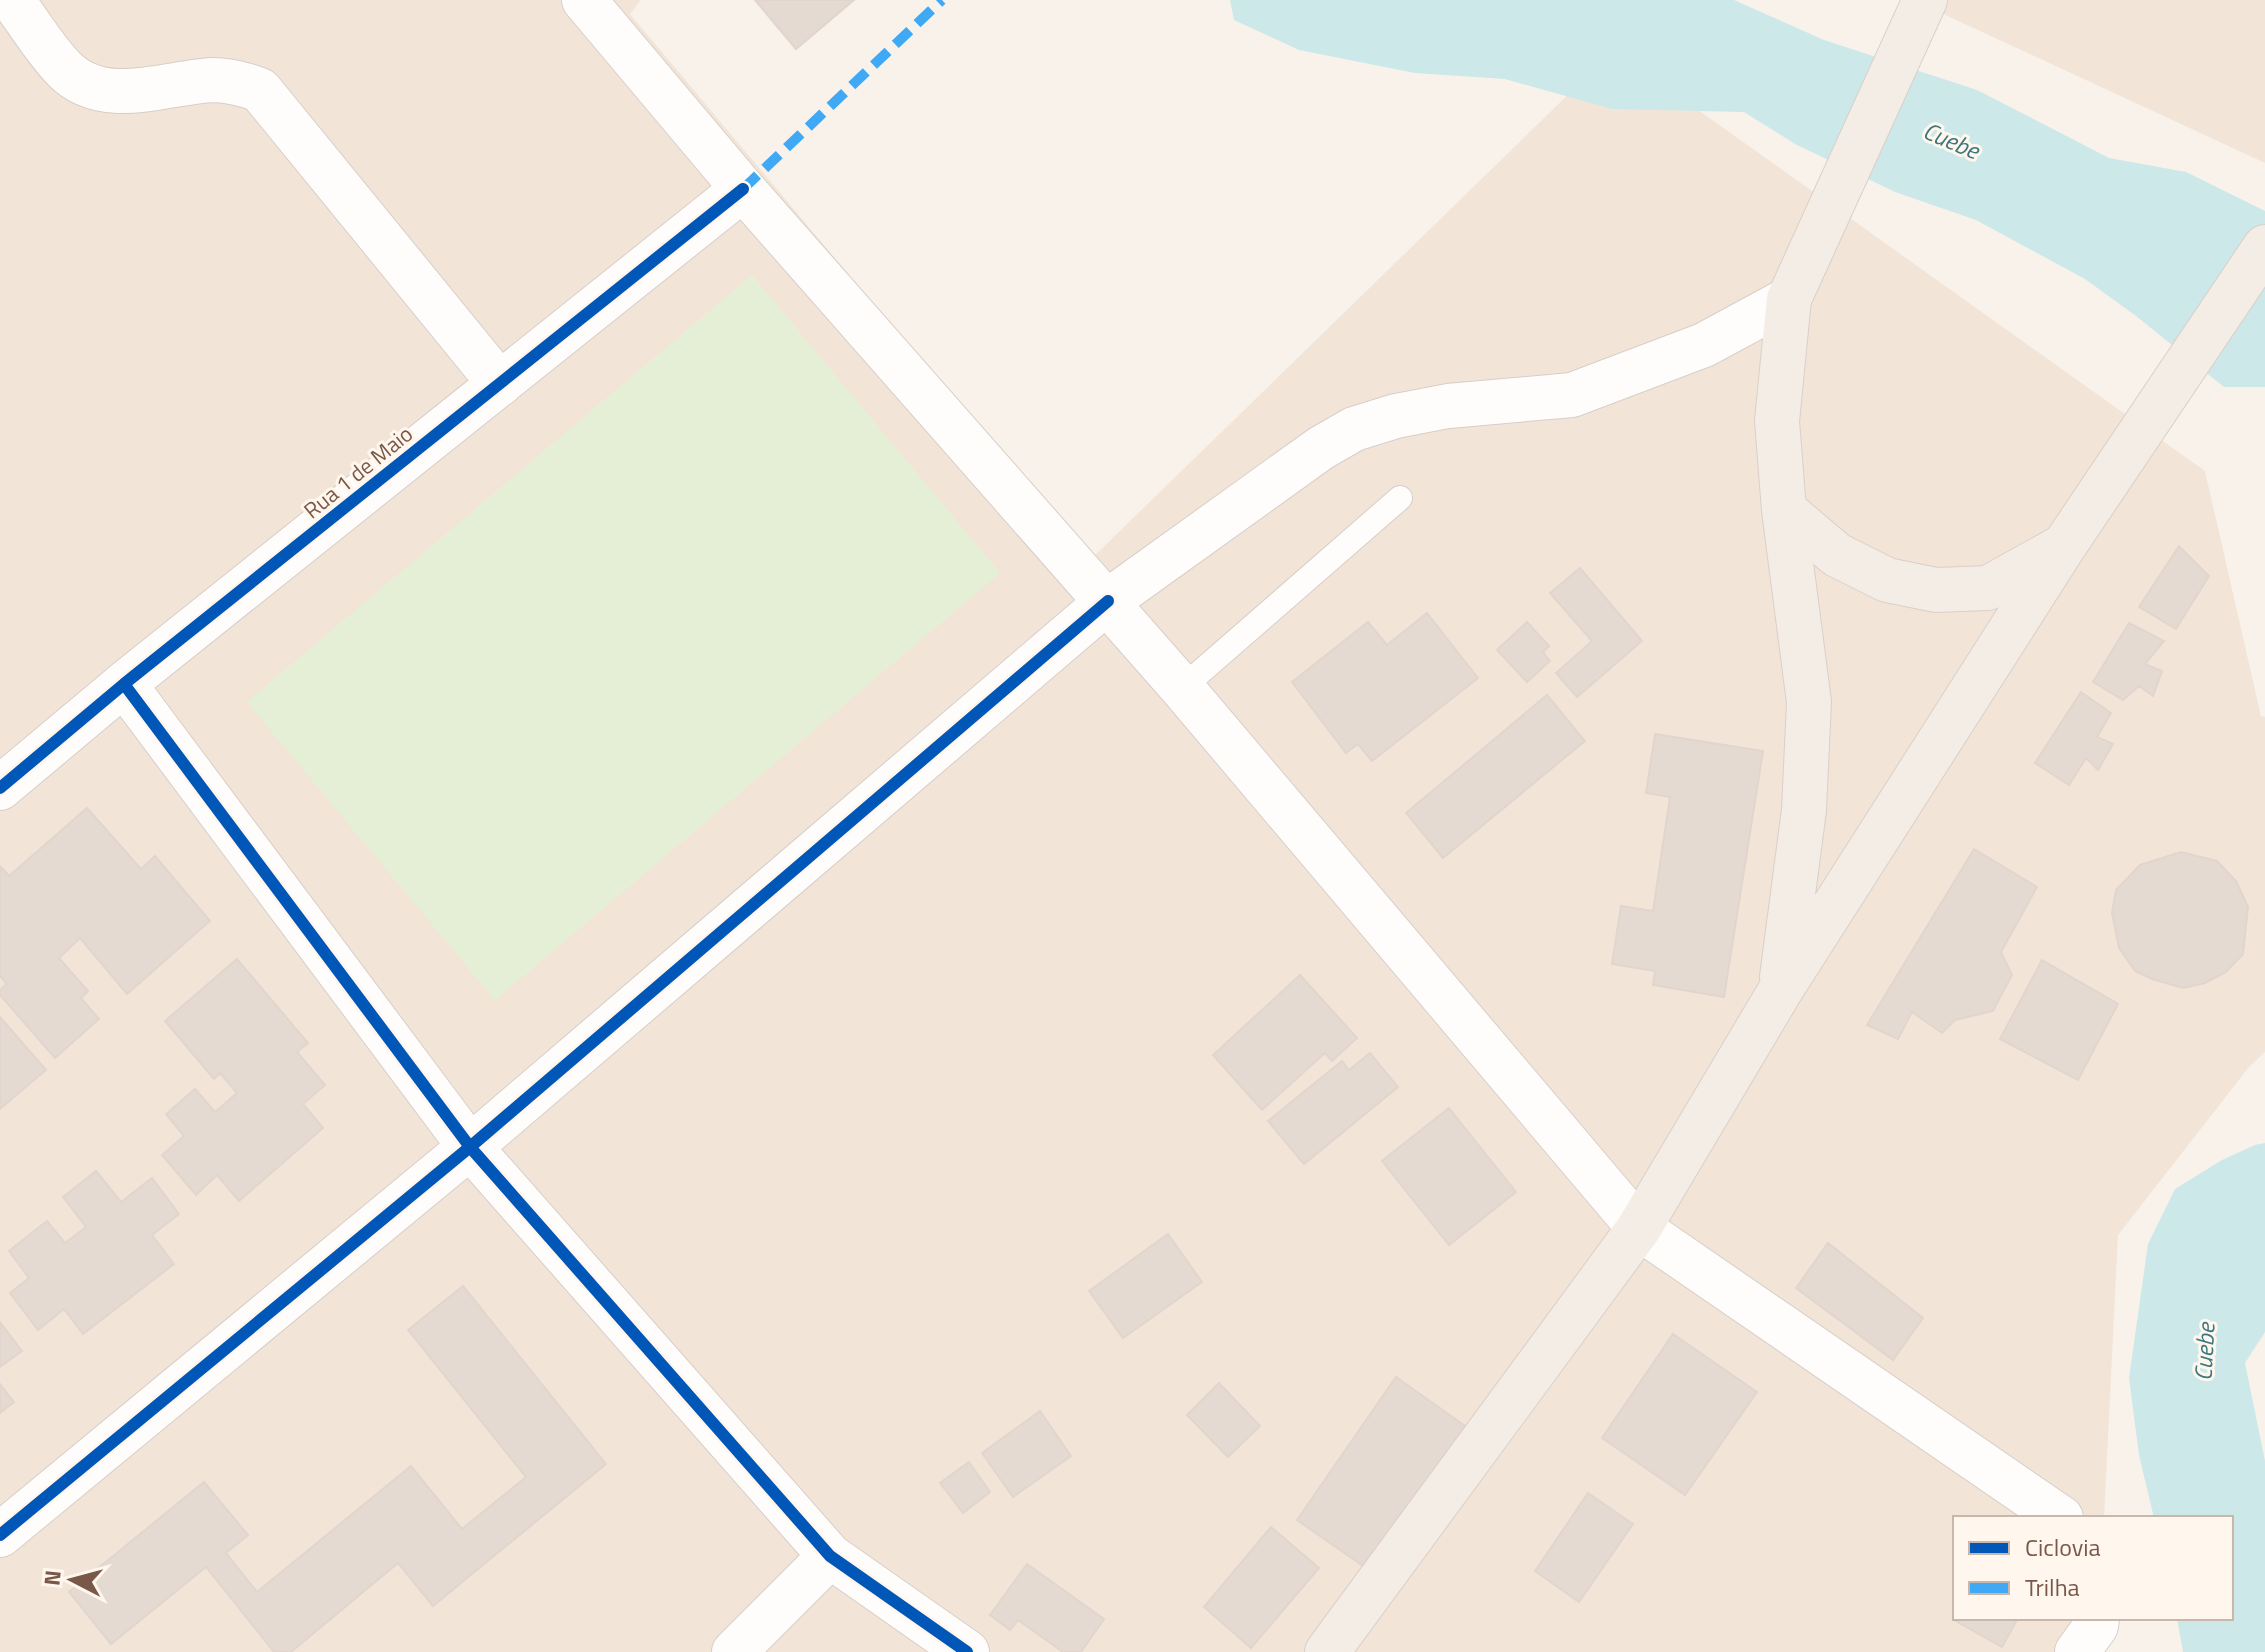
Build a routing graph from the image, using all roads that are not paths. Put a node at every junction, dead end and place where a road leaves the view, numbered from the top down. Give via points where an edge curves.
1 (12, 0) edge
2 (584, 0) edge
3 (1921, 9) edge
4 (743, 189) junction
5 (2265, 247) edge
6 (1789, 299) junction
7 (500, 384) junction
8 (1400, 498) dead end
9 (1784, 510) junction
10 (2064, 546) junction
11 (1108, 601) junction
12 (124, 684) junction
13 (1182, 688) junction
14 (0, 788) edge
15 (1780, 991) junction
16 (470, 1147) junction
17 (1639, 1228) junction
18 (2058, 1516) edge
19 (0, 1535) edge
20 (830, 1556) junction
21 (2097, 1620) edge
22 (734, 1652) edge
23 (967, 1652) edge
24 (1327, 1652) edge
25 (2077, 1652) edge

1 - 7 street via 65,71 87,85 111,92 214,80 260,90
2 - 4 street
3 - 6 main road
4 - 7 street, Rua 1 de Maio
4 - 11 street
5 - 10 main road
6 - 9 main road via 1777,421
6 - 11 street via 1704,345 1572,395 1448,406 1354,429
7 - 12 street, Rua 1 de Maio
8 - 13 lane
9 - 10 main road via 1837,555 1887,580 1936,590 1988,588
9 - 15 main road via 1809,702 1804,810
10 - 15 main road
11 - 13 street
11 - 16 street
12 - 14 street, Rua 1 de Maio
12 - 16 street
13 - 17 street
15 - 17 main road
16 - 19 street
16 - 20 street
17 - 18 street
17 - 24 main road
20 - 22 street
20 - 23 street
21 - 25 street

